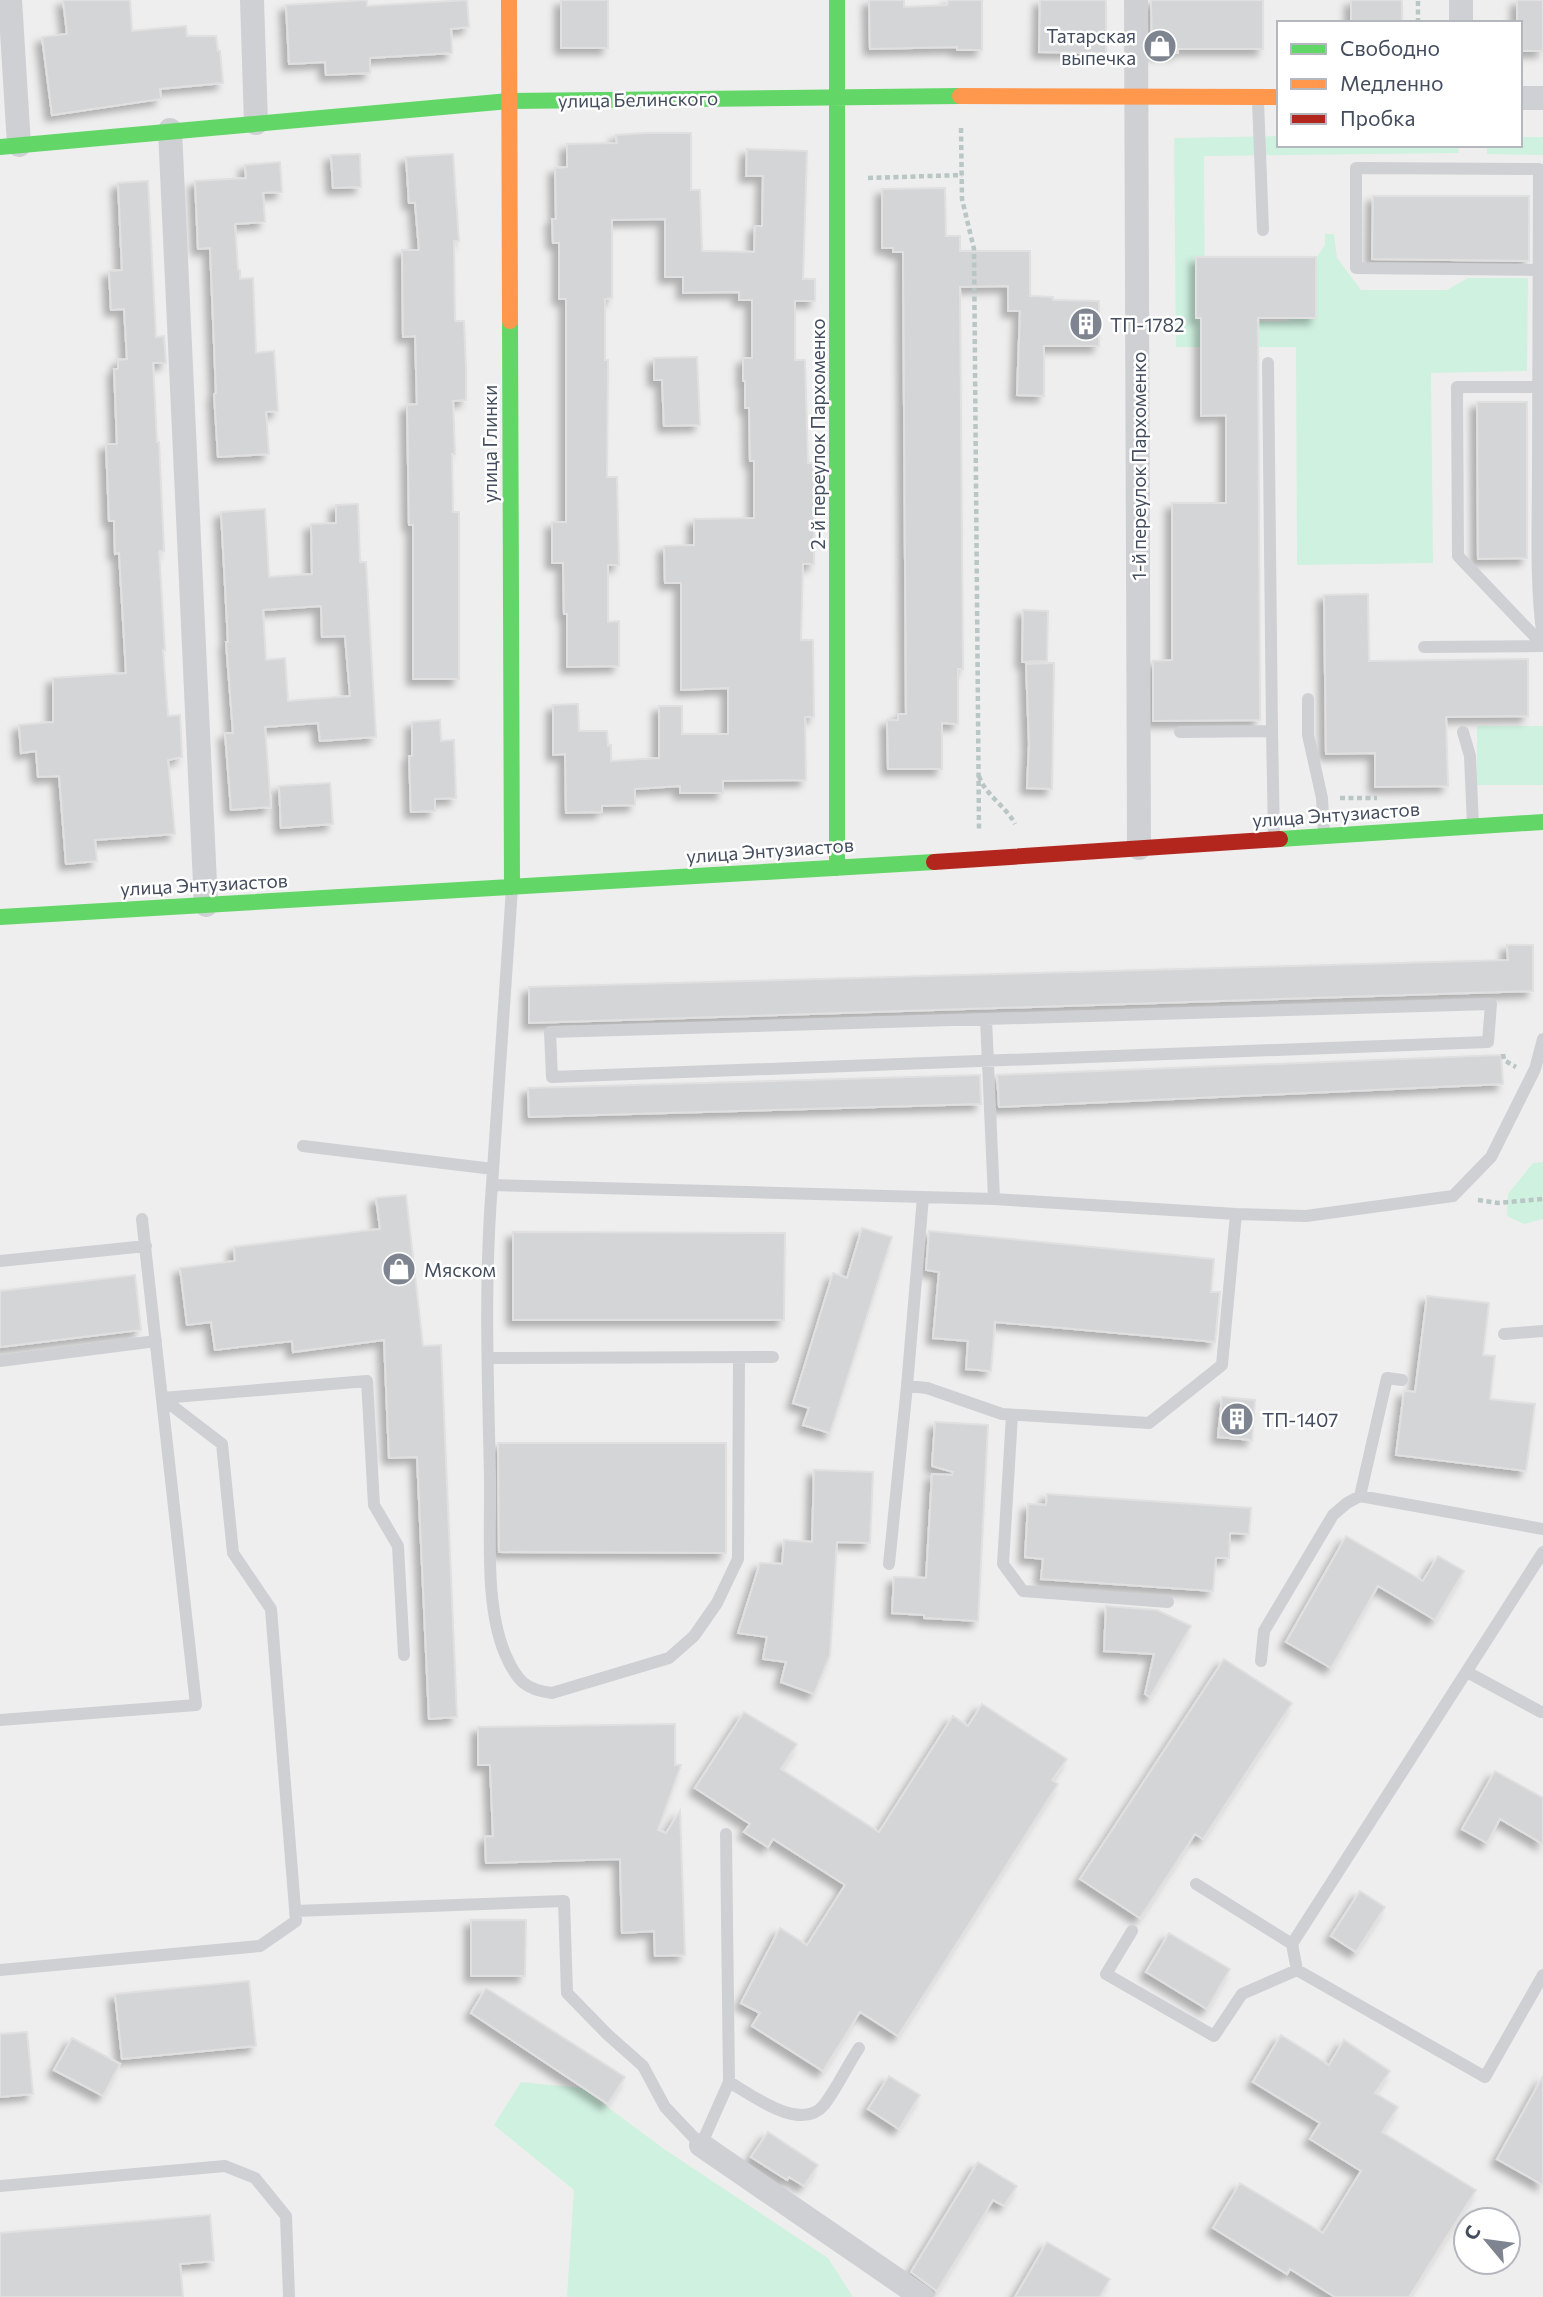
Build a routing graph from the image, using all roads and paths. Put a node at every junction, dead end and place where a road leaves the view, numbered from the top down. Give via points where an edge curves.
1 (10, 0) edge
2 (252, 0) edge
3 (509, 0) edge
4 (838, 0) edge
5 (1136, 0) edge
6 (1418, 0) edge
7 (1461, 0) edge
8 (1418, 21) edge
9 (1461, 21) edge
10 (839, 96) junction
11 (960, 96) junction
12 (1136, 96) junction
13 (1258, 97) junction
14 (1277, 97) edge
15 (1522, 97) edge
16 (1543, 98) edge
17 (509, 101) junction
18 (256, 123) junction
19 (170, 131) junction
20 (9, 146) edge
21 (962, 176) junction
22 (839, 179) junction
23 (1262, 230) dead end
24 (1539, 270) junction
25 (1541, 289) edge
26 (1268, 363) dead end
27 (1538, 387) junction
28 (1543, 639) edge
29 (1543, 645) edge
30 (1424, 647) dead end
31 (1308, 699) dead end
32 (1272, 731) junction
33 (1180, 732) dead end
34 (1463, 732) dead end
35 (977, 768) junction
36 (1543, 822) edge
37 (1474, 826) junction
38 (1324, 836) junction
39 (1275, 839) junction
40 (1139, 848) junction
41 (1031, 855) junction
42 (979, 858) junction
43 (837, 868) junction
44 (512, 887) junction
45 (206, 905) junction
46 (0, 917) edge
47 (986, 1019) junction
48 (1543, 1039) edge
49 (987, 1060) junction
50 (303, 1146) dead end
51 (493, 1169) junction
52 (492, 1185) junction
53 (1453, 1196) junction
54 (923, 1197) junction
55 (993, 1199) junction
56 (1543, 1199) edge
57 (1236, 1214) junction
58 (142, 1219) dead end
59 (146, 1246) junction
60 (0, 1261) edge
61 (1543, 1331) edge
62 (1504, 1334) dead end
63 (156, 1341) junction
64 (739, 1357) junction
65 (773, 1357) dead end
66 (488, 1358) junction
67 (0, 1361) edge
68 (1402, 1380) dead end
69 (907, 1386) junction
70 (162, 1398) junction
71 (1012, 1415) junction
72 (1360, 1496) junction
73 (1543, 1529) edge
74 (1543, 1552) edge
75 (889, 1564) dead end
76 (1168, 1602) dead end
77 (404, 1655) dead end
78 (1261, 1661) dead end
79 (1467, 1672) junction
80 (1541, 1712) dead end
81 (0, 1720) edge
82 (726, 1834) dead end
83 (1196, 1884) dead end
84 (295, 1910) junction
85 (1132, 1931) dead end
86 (1292, 1944) junction
87 (1297, 1969) junction
88 (0, 1970) edge
89 (1543, 1975) edge
90 (859, 2048) dead end
91 (729, 2082) junction
92 (701, 2145) junction
93 (0, 2186) edge
94 (289, 2297) edge
95 (922, 2297) edge

1 - 20 street
2 - 18 street
3 - 17 street, улица Глинки
4 - 10 street, 2-й переулок Пархоменко
5 - 12 street, 1-й переулок Пархоменко
6 - 8 path
7 - 9 street
10 - 11 street, улица Белинского
10 - 17 street, улица Белинского
10 - 22 street, 2-й переулок Пархоменко
11 - 12 street, улица Белинского
11 - 21 path
12 - 13 street, улица Белинского
12 - 40 street, 1-й переулок Пархоменко
13 - 14 street, улица Белинского
13 - 23 lane
15 - 16 street
17 - 18 street, улица Белинского
17 - 44 street, улица Глинки
18 - 19 street, улица Белинского
19 - 20 street, улица Белинского
19 - 45 street
21 - 22 path
21 - 35 path via 962,200 974,249
22 - 43 street, 2-й переулок Пархоменко
24 - 24 lane via 1539,169 1356,169 1356,268
24 - 25 lane
25 - 27 lane
26 - 32 lane
27 - 28 lane
27 - 29 lane via 1457,387 1458,556
29 - 30 lane
31 - 38 lane via 1308,735 1322,798
32 - 33 lane
32 - 39 lane
34 - 37 lane via 1470,756
35 - 41 path via 982,783 1011,816
35 - 42 path
36 - 37 street, улица Энтузиастов
37 - 38 street, улица Энтузиастов
38 - 39 street, улица Энтузиастов
39 - 40 street, улица Энтузиастов
40 - 41 street, улица Энтузиастов
41 - 42 street, улица Энтузиастов
42 - 43 street, улица Энтузиастов
43 - 44 street, улица Энтузиастов
44 - 45 street, улица Энтузиастов
44 - 51 lane
45 - 46 street, улица Энтузиастов
47 - 49 lane
47 - 49 lane via 550,1032 552,1077
47 - 49 lane via 1491,1004 1488,1042
48 - 53 lane via 1535,1069 1491,1157
49 - 55 lane
50 - 51 lane
51 - 52 lane
52 - 54 lane
52 - 66 lane
53 - 56 path via 1499,1203
53 - 57 lane via 1306,1216
54 - 55 lane
54 - 69 lane
55 - 57 lane
57 - 71 lane via 1222,1365 1149,1423
58 - 59 lane
59 - 60 lane
59 - 63 lane
61 - 62 lane
63 - 67 lane
63 - 70 lane
64 - 65 lane
64 - 66 lane
64 - 66 lane via 738,1559 718,1603 694,1636 669,1658 552,1693 533,1691 517,1676 505,1654 492,1602
68 - 72 lane via 1387,1378
69 - 71 lane
69 - 75 lane
70 - 77 lane via 367,1381 374,1505 398,1546
70 - 81 lane via 196,1705
70 - 84 lane via 222,1444 233,1553 271,1609
71 - 76 lane via 1003,1564 1023,1591
72 - 73 lane
72 - 78 lane via 1333,1515 1265,1631
74 - 79 lane
79 - 80 lane
79 - 86 lane
82 - 91 lane
83 - 86 lane
84 - 88 lane via 296,1921 260,1946
84 - 92 lane via 564,1901 568,1993 643,2066 665,2107
85 - 87 lane via 1106,1974 1214,2036 1242,1994
86 - 87 lane
87 - 89 lane via 1485,2077
90 - 91 lane via 822,2108 801,2116 780,2111
91 - 92 lane
92 - 95 street
93 - 94 lane via 225,2166 255,2178 286,2216

